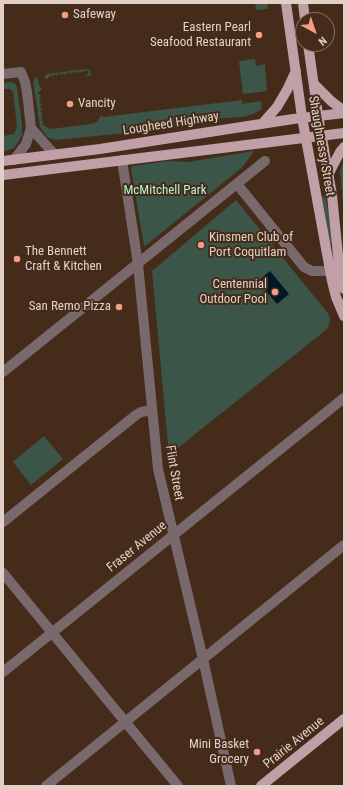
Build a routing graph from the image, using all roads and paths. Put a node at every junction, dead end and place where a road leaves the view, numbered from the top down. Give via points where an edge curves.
1 (286, 3) edge
2 (309, 52) edge
3 (296, 71) junction
4 (3, 74) edge
5 (314, 84) junction
6 (344, 112) edge
7 (318, 116) junction
8 (302, 117) junction
9 (262, 124) junction
10 (31, 128) junction
11 (344, 133) edge
12 (322, 135) junction
13 (306, 137) junction
14 (344, 147) edge
15 (54, 154) junction
16 (14, 160) junction
17 (122, 160) junction
18 (3, 161) edge
19 (265, 161) dead end
20 (329, 173) junction
21 (3, 175) edge
22 (237, 184) junction
23 (138, 264) junction
24 (330, 271) junction
25 (344, 289) edge
26 (344, 316) edge
27 (3, 372) edge
28 (344, 398) edge
29 (152, 410) junction
30 (3, 522) edge
31 (173, 535) junction
32 (344, 545) edge
33 (3, 573) edge
34 (53, 632) junction
35 (203, 659) junction
36 (3, 672) edge
37 (344, 719) edge
38 (125, 721) junction
39 (46, 786) edge
40 (178, 786) edge
41 (231, 786) edge
42 (261, 786) edge

1 - 3 main road, Shaughnessy Street
2 - 5 main road, Shaughnessy Street
3 - 8 main road, Shaughnessy Street
3 - 9 main road via 288,90
4 - 10 street via 21,72 25,82
5 - 6 main road
5 - 7 main road, Shaughnessy Street
6 - 7 main road, Lougheed Highway
7 - 8 main road, Lougheed Highway
7 - 12 main road, Shaughnessy Street
8 - 9 main road, Lougheed Highway
8 - 13 main road, Shaughnessy Street
9 - 15 main road, Lougheed Highway
10 - 15 street
10 - 16 street via 26,144
11 - 12 main road
12 - 13 main road
12 - 20 main road, Shaughnessy Street
13 - 17 main road
13 - 24 main road, Shaughnessy Street
14 - 20 main road
15 - 16 main road, Lougheed Highway
16 - 18 main road, Lougheed Highway
17 - 21 main road
17 - 23 street, Flint Street
19 - 22 street
20 - 25 main road, Shaughnessy Street via 339,266
22 - 23 street
22 - 24 street via 304,267
23 - 27 street
23 - 29 street, Flint Street
24 - 26 main road, Shaughnessy Street
28 - 31 street, Fraser Avenue
29 - 30 street via 136,415
29 - 31 street, Flint Street via 158,469
31 - 34 street, Fraser Avenue
31 - 35 street, Flint Street
32 - 35 street
33 - 34 street
34 - 36 street, Fraser Avenue
34 - 38 street
35 - 38 street
35 - 41 street, Flint Street
37 - 42 main road, Prairie Avenue
38 - 39 street
38 - 40 street

